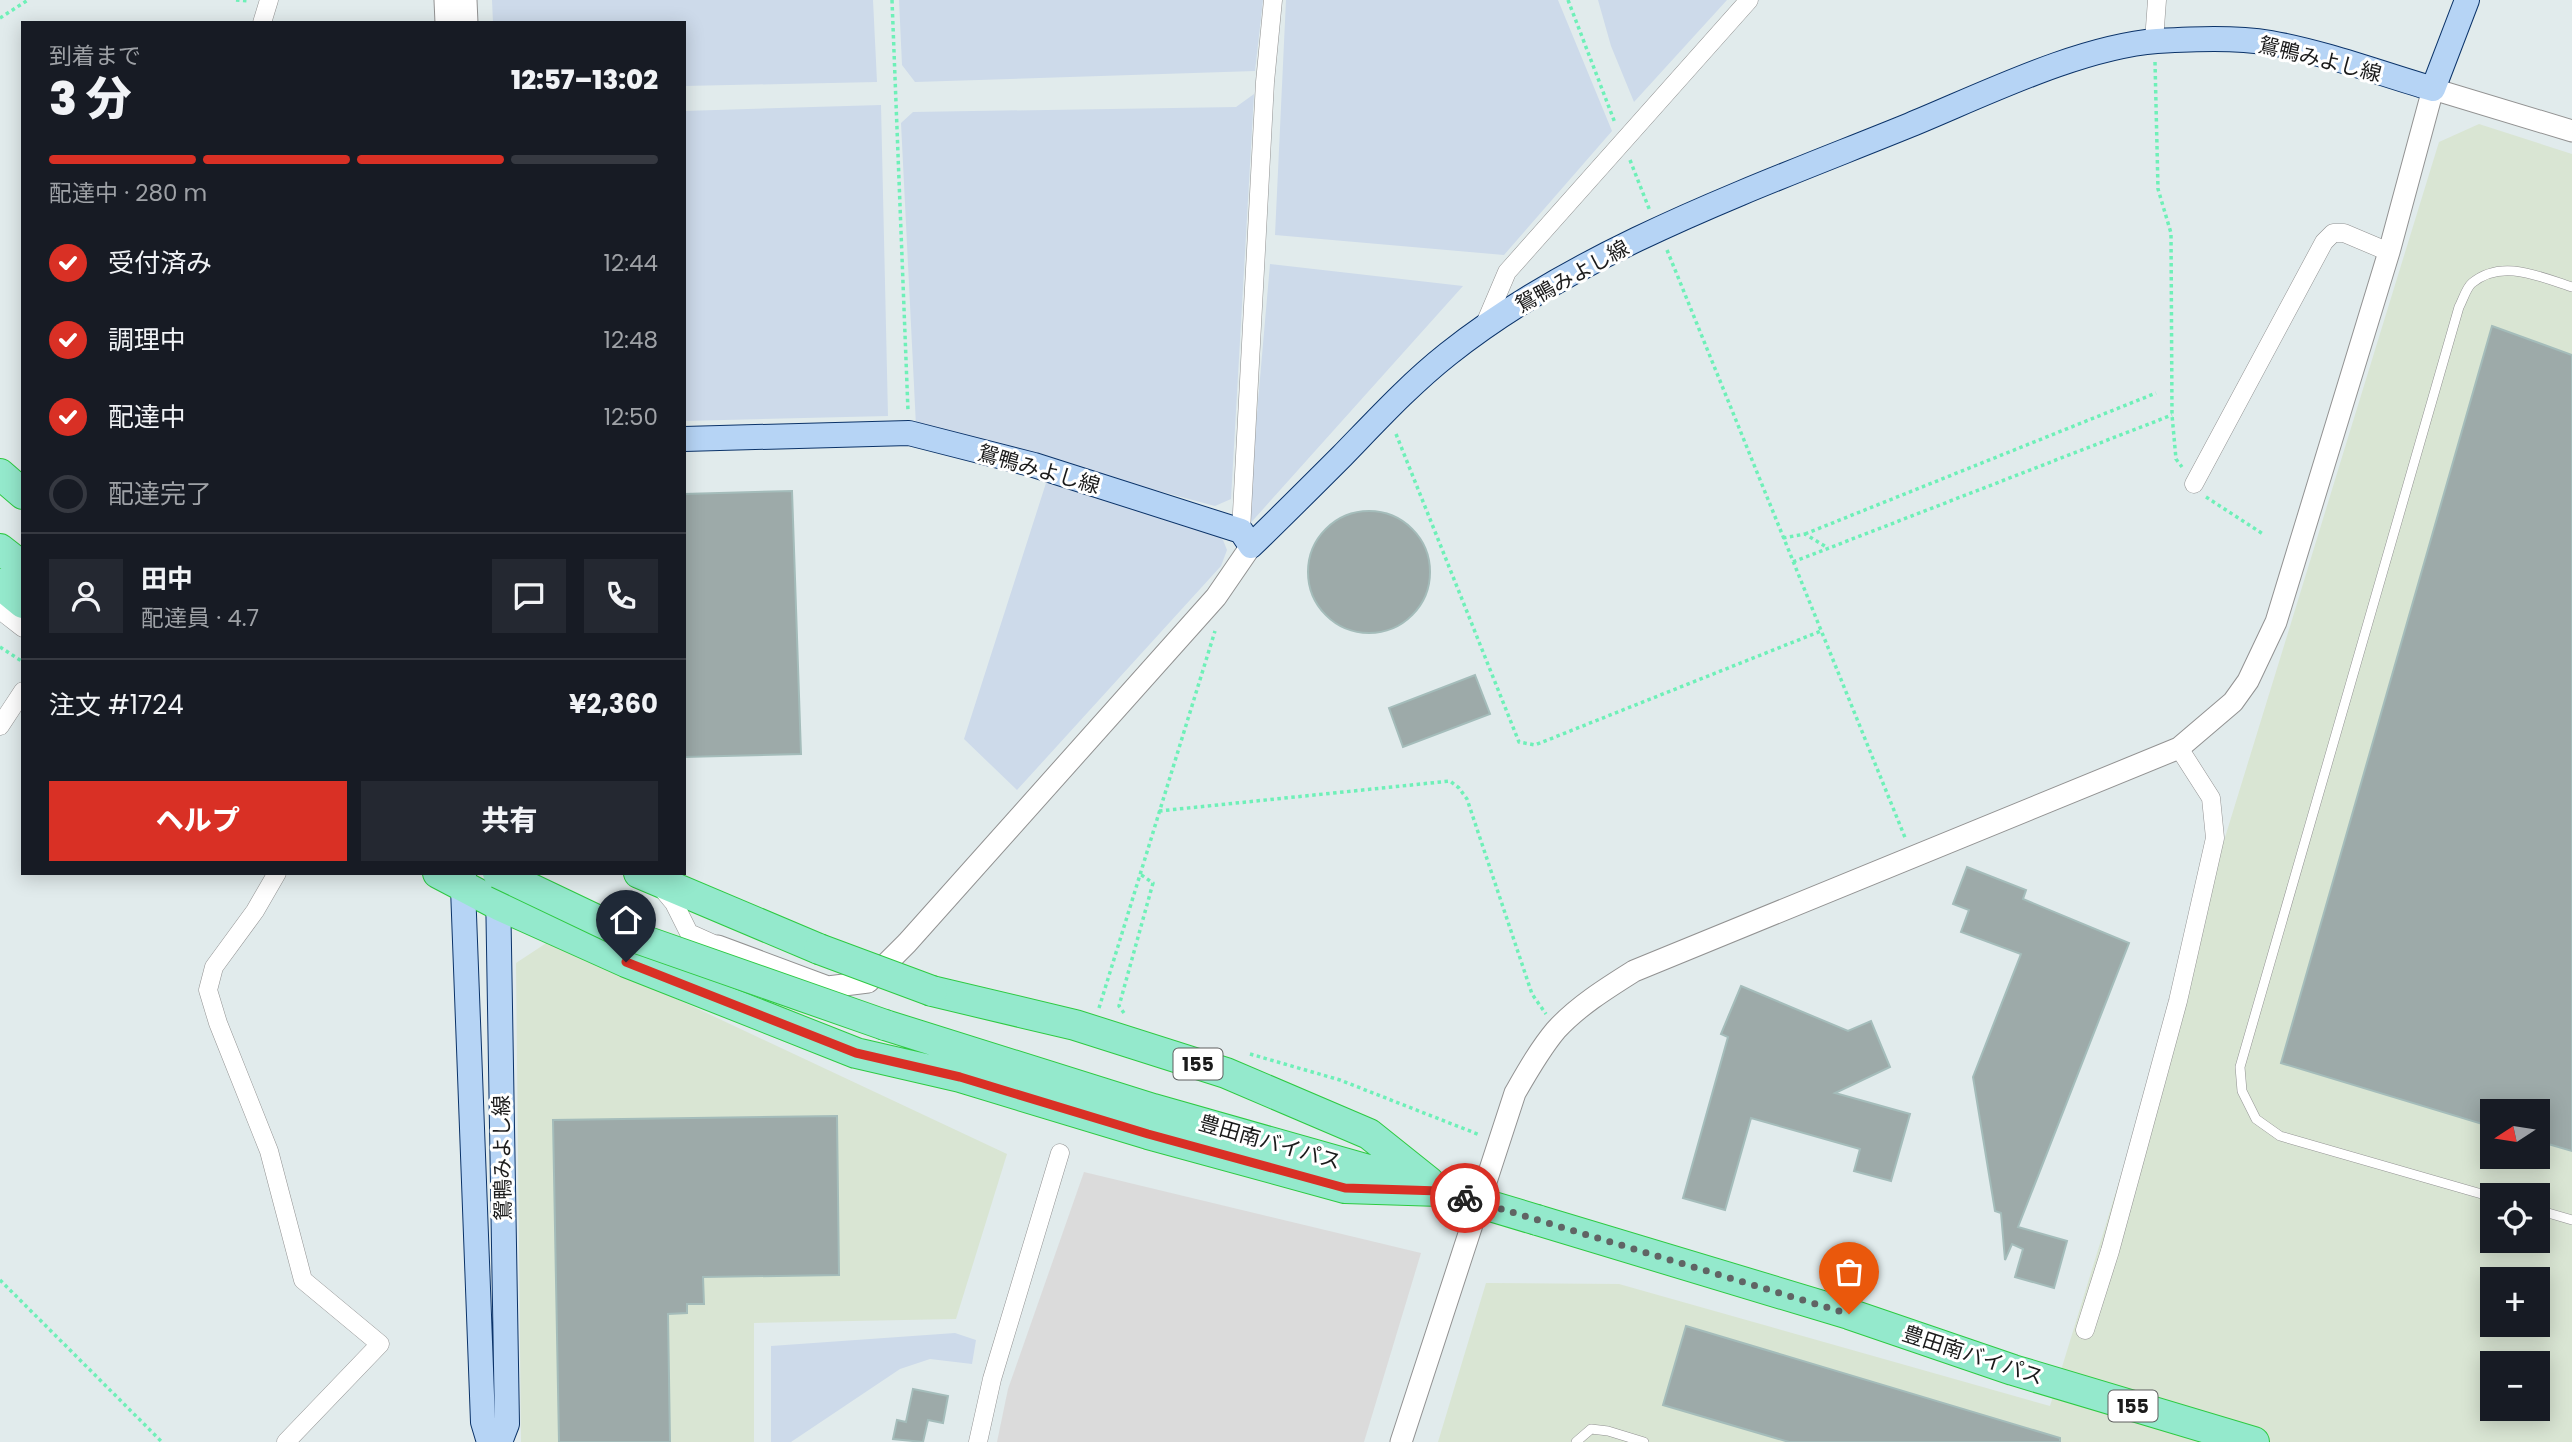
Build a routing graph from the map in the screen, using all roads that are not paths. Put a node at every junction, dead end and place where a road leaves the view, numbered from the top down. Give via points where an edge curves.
1 (269, 0) edge
2 (445, 0) edge
3 (466, 0) edge
4 (1273, 0) edge
5 (1749, 0) edge
6 (2157, 0) edge
7 (2467, 0) edge
8 (263, 21) edge
9 (446, 21) edge
10 (467, 21) edge
11 (2154, 41) junction
12 (2432, 89) junction
13 (2572, 131) edge
14 (2389, 252) junction
15 (2572, 287) edge
16 (1483, 328) junction
17 (686, 439) edge
18 (0, 474) edge
19 (2194, 484) road end
20 (21, 492) edge
21 (1246, 539) junction
22 (0, 549) edge
23 (21, 565) edge
24 (0, 584) edge
25 (21, 601) edge
26 (0, 611) edge
27 (21, 627) edge
28 (21, 694) edge
29 (0, 726) edge
30 (2179, 748) junction
31 (276, 875) edge
32 (498, 875) edge
33 (502, 875) edge
34 (647, 877) edge
35 (455, 878) edge
36 (499, 905) junction
37 (718, 946) junction
38 (626, 962) junction
39 (1060, 1153) dead end
40 (1440, 1191) junction
41 (2480, 1194) edge
42 (2550, 1214) edge
43 (2572, 1220) edge
44 (2085, 1330) dead end
45 (286, 1442) edge
46 (489, 1442) edge
47 (500, 1442) edge
48 (978, 1442) edge
49 (1401, 1442) edge
50 (1576, 1442) edge
51 (1644, 1442) edge
52 (2254, 1442) edge

1 - 8 street
2 - 9 street
3 - 10 street
4 - 21 street via 1265,82
5 - 16 street via 1507,272
6 - 11 street
7 - 12 main road
11 - 12 main road, 鴛鴨みよし線 via 2268,42
11 - 16 main road, 鴛鴨みよし線 via 2110,49 2042,71 1760,186 1600,256
12 - 13 street
12 - 14 street
14 - 19 street via 2344,233 2333,233 2324,242
14 - 30 street via 2276,622 2233,702
15 - 41 lane via 2497,269 2471,284 2459,307 2240,1067 2242,1091 2256,1119 2280,1136
16 - 21 main road, 鴛鴨みよし線 via 1410,386
17 - 21 main road, 鴛鴨みよし線 via 909,433 1034,465
18 - 20 highway
21 - 37 street via 1216,597 868,982 828,987
22 - 23 highway
24 - 25 highway
26 - 27 street
28 - 29 street
30 - 44 street via 2211,798 2215,838 2178,1001
30 - 49 street via 1634,971 1557,1030 1515,1093
31 - 45 street via 214,967 208,990 273,1164 303,1280 380,1344
32 - 36 main road, 鴛鴨みよし線
33 - 40 highway, 豊田南バイパス / 155, bridge via 628,935 885,1025 1153,1109
34 - 37 street via 674,903 689,933
34 - 40 highway, 155, bridge via 932,991 1075,1025 1226,1073 1369,1134
35 - 36 highway, 155
35 - 46 main road, 鴛鴨みよし線 via 484,1422
36 - 38 highway, 155
36 - 47 main road, 鴛鴨みよし線 via 507,1424
37 - 38 street
38 - 40 highway, 155 via 856,1053 960,1077 1345,1188
39 - 48 street
40 - 52 highway, 豊田南バイパス / 155, bridge
42 - 43 lane
50 - 51 lane via 1591,1429

